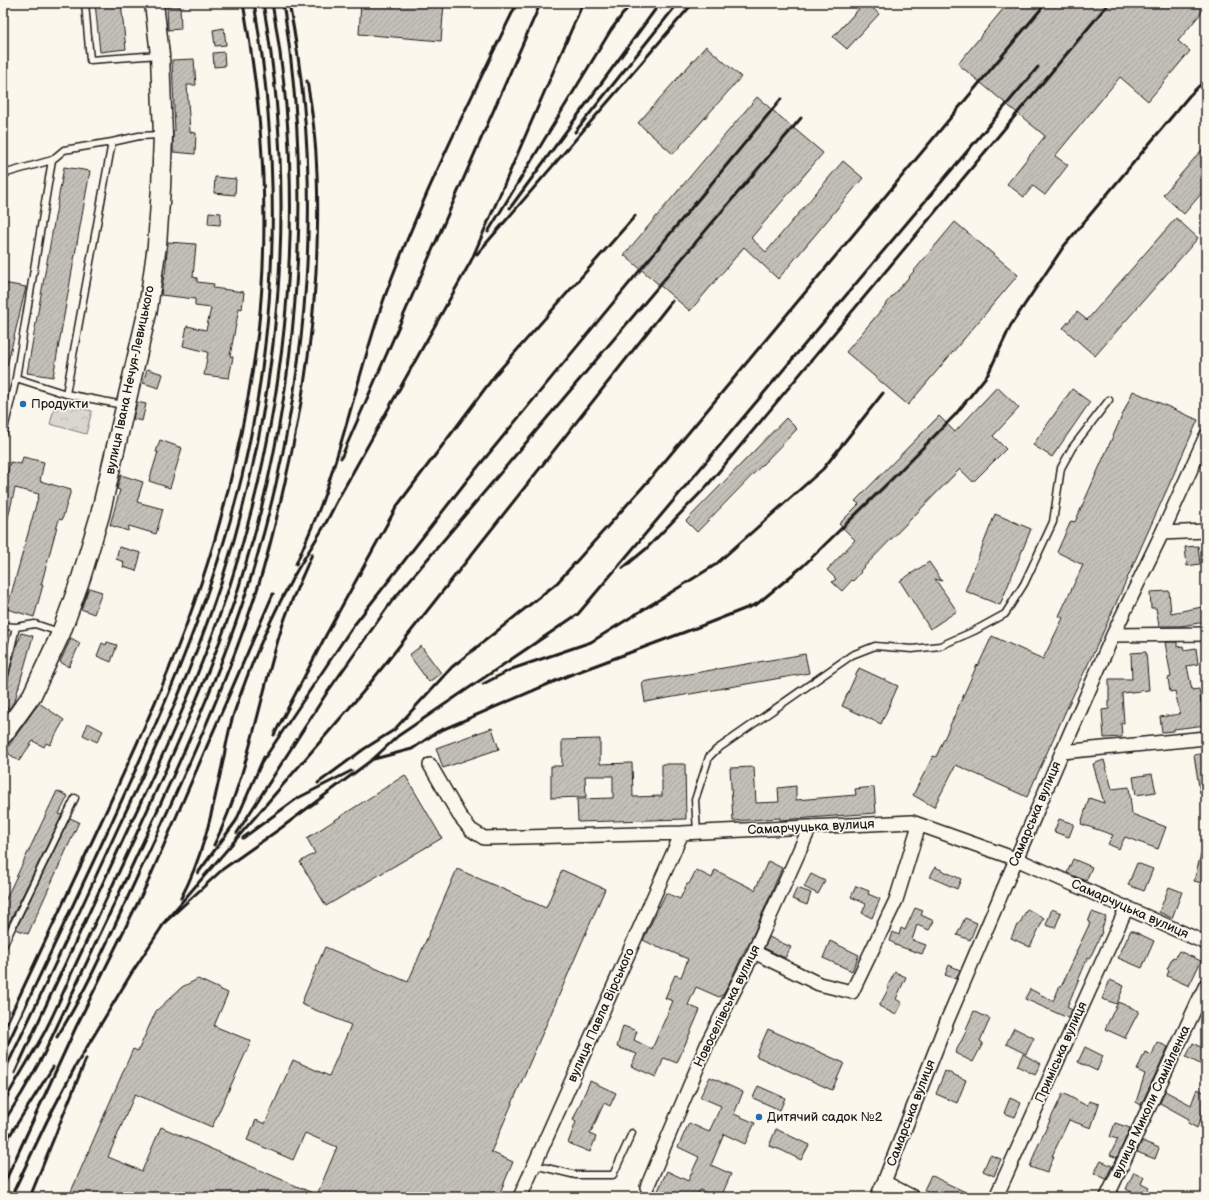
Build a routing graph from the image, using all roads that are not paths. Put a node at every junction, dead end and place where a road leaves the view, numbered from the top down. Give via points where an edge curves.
1 (85, 3) edge
2 (154, 3) edge
3 (160, 55) junction
4 (163, 135) junction
5 (112, 142) junction
6 (52, 160) junction
7 (3, 174) edge
8 (16, 378) junction
9 (66, 394) junction
10 (1108, 400) dead end
11 (125, 406) junction
12 (3, 434) edge
13 (1206, 436) edge
14 (1206, 531) edge
15 (1162, 533) junction
16 (1206, 551) edge
17 (3, 626) edge
18 (16, 627) junction
19 (61, 633) junction
20 (1206, 634) edge
21 (1113, 635) junction
22 (3, 682) edge
23 (8, 725) edge
24 (1206, 738) edge
25 (1062, 752) junction
26 (430, 765) dead end
27 (75, 798) dead end
28 (919, 825) junction
29 (810, 827) junction
30 (697, 832) junction
31 (682, 833) junction
32 (1016, 859) junction
33 (1127, 907) junction
34 (1205, 940) edge
35 (3, 946) edge
36 (754, 952) junction
37 (1206, 985) edge
38 (632, 1133) dead end
39 (534, 1165) junction
40 (884, 1182) junction
41 (647, 1187) dead end
42 (1112, 1195) edge
43 (520, 1197) edge
44 (877, 1197) edge
45 (913, 1197) edge
46 (996, 1197) edge

1 - 3 lane via 90,60
2 - 3 street, вулиця Івана Нечуя-Левицького
3 - 4 street, вулиця Івана Нечуя-Левицького
4 - 5 lane via 139,136
4 - 11 street, вулиця Івана Нечуя-Левицького via 156,252 148,309
5 - 6 lane via 64,150
5 - 9 lane
6 - 7 lane
6 - 8 lane
8 - 9 lane
8 - 12 lane
9 - 11 lane
10 - 30 lane via 1072,448 1061,468 1053,522 1024,584 1005,614 940,646 912,649 875,646 852,656 716,750 709,757 695,800
11 - 19 street, вулиця Івана Нечуя-Левицького via 100,515
13 - 15 street, Самарська вулиця
14 - 15 street
14 - 16 lane
15 - 21 street, Самарська вулиця
17 - 18 lane
18 - 19 lane via 35,624
18 - 22 lane
19 - 23 street, вулиця Івана Нечуя-Левицького via 32,695
20 - 21 street
21 - 25 street, Самарська вулиця
24 - 25 street
25 - 32 street, Самарська вулиця
26 - 31 street, Самарчуцька вулиця via 459,815 471,830 484,838
27 - 35 lane
28 - 29 street, Самарчуцька вулиця via 912,822
28 - 32 street, Самарчуцька вулиця
28 - 36 street via 896,900 852,992 819,984
29 - 30 street, Самарчуцька вулиця
29 - 36 street, Новоселівська вулиця
30 - 31 street, Самарчуцька вулиця
31 - 39 street, вулиця Павла Вірського
32 - 33 street, Самарчуцька вулиця
32 - 40 street, Самарська вулиця via 947,1021
33 - 34 street, Самарчуцька вулиця
33 - 46 street, Приміська вулиця
36 - 41 street, Новоселівська вулиця via 709,1040
37 - 42 street, вулиця Миколи Самійленка
38 - 39 lane via 613,1176 576,1175
39 - 43 street, вулиця Павла Вірського
40 - 44 street, Самарська вулиця
40 - 45 street

